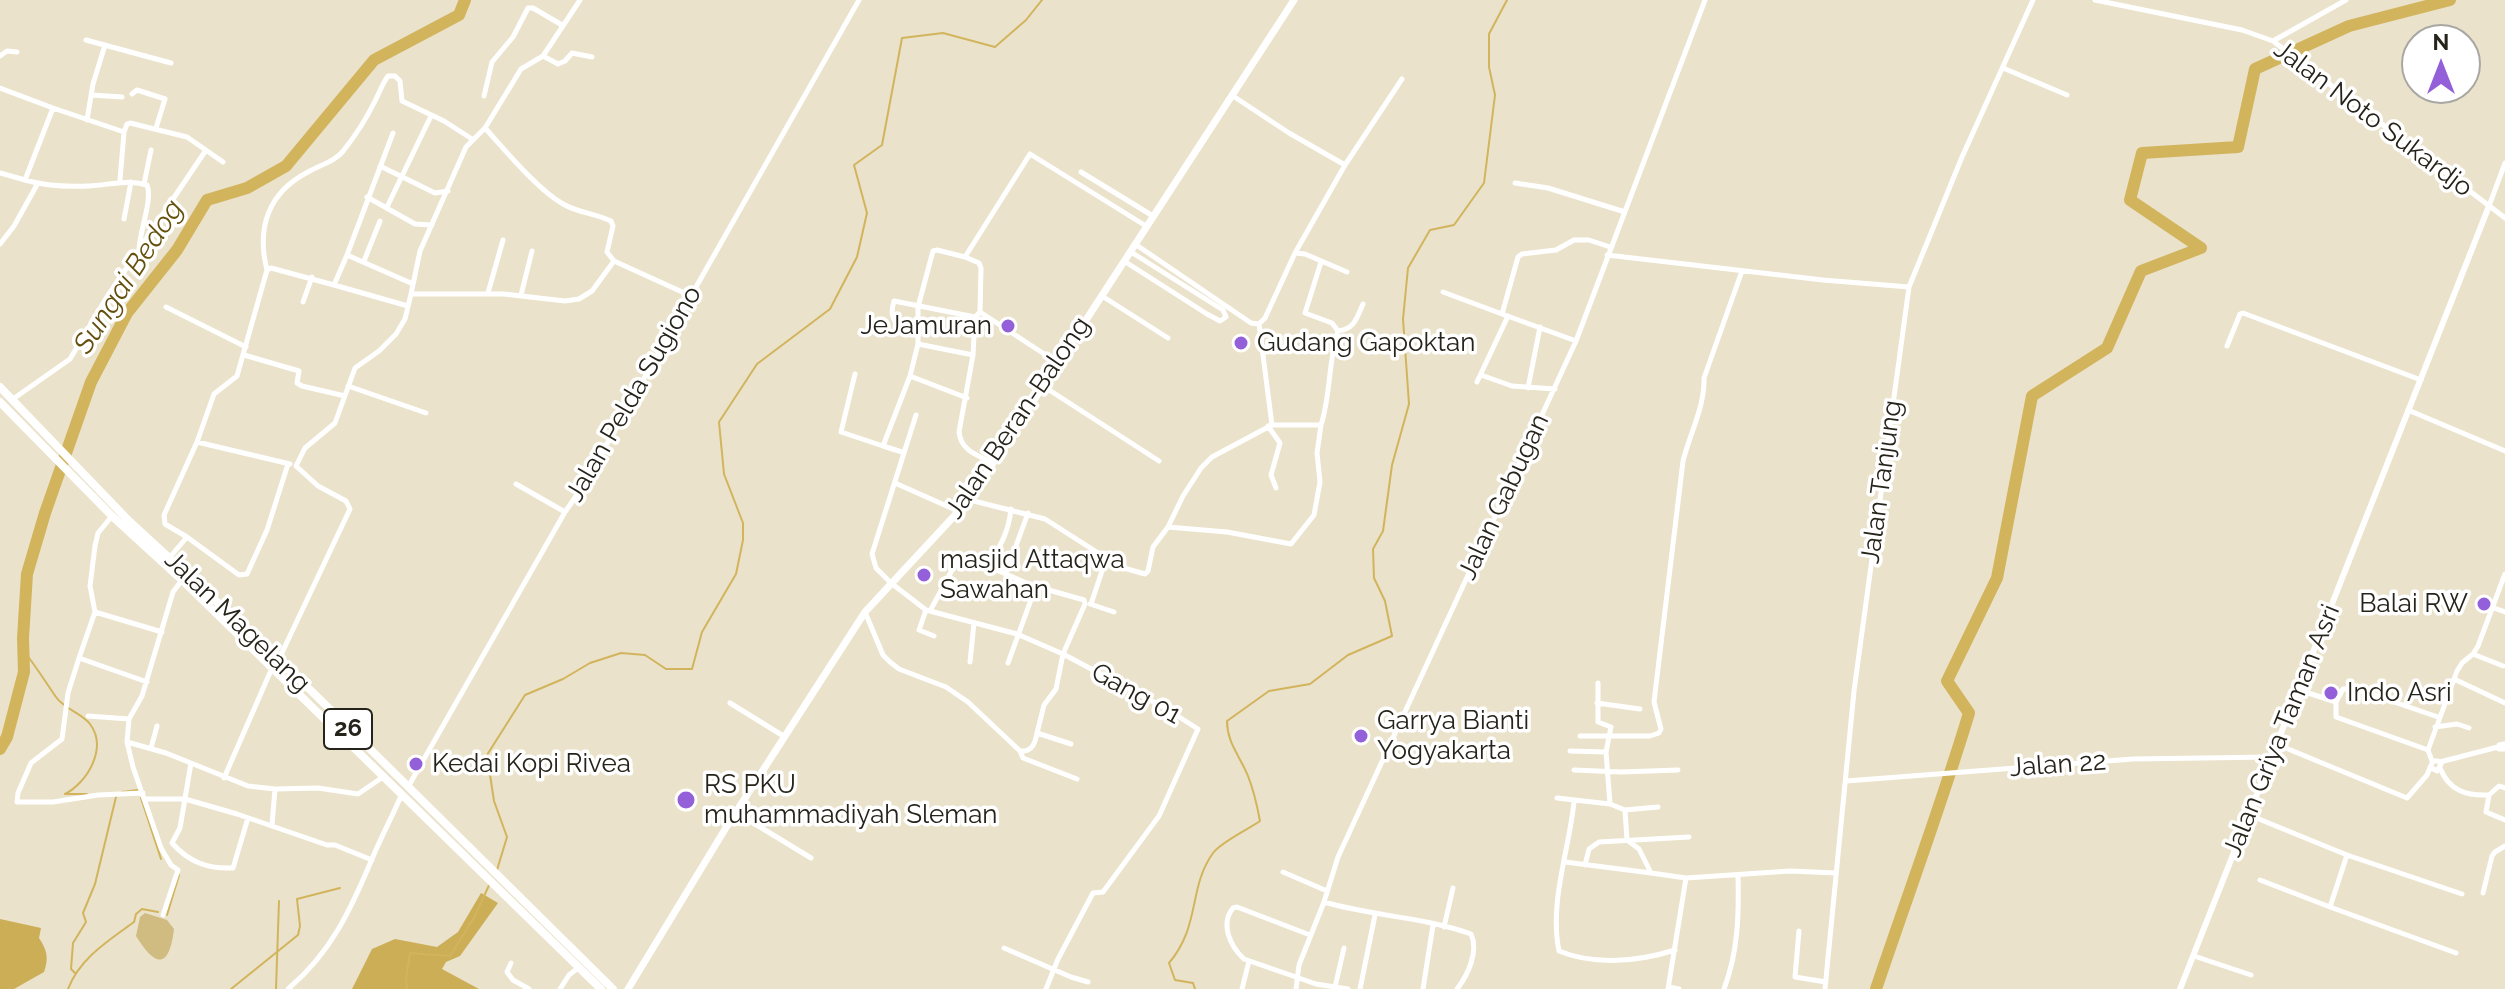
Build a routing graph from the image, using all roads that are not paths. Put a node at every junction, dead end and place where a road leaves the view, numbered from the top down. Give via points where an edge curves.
1 (580, 0) edge
2 (859, 0) edge
3 (1294, 0) edge
4 (1705, 0) edge
5 (2033, 0) edge
6 (2095, 0) edge
7 (2346, 0) edge
8 (562, 25) junction
9 (86, 40) dead end
10 (2273, 41) junction
11 (105, 45) junction
12 (17, 52) dead end
13 (0, 56) edge
14 (543, 56) junction
15 (592, 57) dead end
16 (171, 63) dead end
17 (2003, 68) junction
18 (1402, 79) dead end
19 (0, 88) edge
20 (132, 94) dead end
21 (91, 95) junction
22 (2067, 95) dead end
23 (484, 96) dead end
24 (1233, 96) junction
25 (122, 97) dead end
26 (53, 108) junction
27 (431, 116) junction
28 (87, 120) junction
29 (156, 128) junction
30 (485, 128) junction
31 (124, 132) junction
32 (393, 133) dead end
33 (472, 139) junction
34 (151, 150) dead end
35 (206, 150) junction
36 (223, 162) dead end
37 (2505, 163) edge
38 (1345, 165) junction
39 (380, 166) junction
40 (1081, 172) dead end
41 (0, 173) edge
42 (402, 177) junction
43 (25, 180) junction
44 (120, 181) junction
45 (131, 182) junction
46 (38, 183) junction
47 (1515, 183) dead end
48 (144, 184) junction
49 (448, 191) junction
50 (367, 197) junction
51 (2489, 206) junction
52 (387, 207) junction
53 (1625, 212) junction
54 (1153, 216) junction
55 (2505, 218) edge
56 (124, 219) dead end
57 (380, 221) dead end
58 (432, 225) junction
59 (1146, 226) junction
60 (503, 240) dead end
61 (0, 244) edge
62 (1610, 247) junction
63 (1132, 248) junction
64 (532, 251) dead end
65 (139, 252) junction
66 (1295, 253) junction
67 (347, 255) junction
68 (1607, 255) junction
69 (965, 257) junction
70 (364, 261) junction
71 (614, 261) junction
72 (1124, 261) junction
73 (1321, 262) junction
74 (267, 270) junction
75 (1742, 271) junction
76 (1347, 272) dead end
77 (312, 277) junction
78 (413, 284) junction
79 (334, 285) junction
80 (1909, 287) junction
81 (1443, 292) dead end
82 (488, 293) junction
83 (411, 294) junction
84 (521, 295) junction
85 (1101, 295) junction
86 (691, 296) junction
87 (303, 302) dead end
88 (1363, 304) dead end
89 (408, 306) junction
90 (166, 307) dead end
91 (918, 307) junction
92 (978, 315) junction
93 (1505, 315) junction
94 (1259, 324) junction
95 (1540, 327) junction
96 (1338, 331) junction
97 (919, 332) junction
98 (1168, 338) dead end
99 (1576, 341) junction
100 (918, 344) junction
101 (2227, 346) dead end
102 (246, 347) junction
103 (244, 355) junction
104 (973, 355) junction
105 (1058, 363) junction
106 (855, 374) dead end
107 (1481, 375) junction
108 (910, 376) junction
109 (2421, 380) junction
110 (1477, 382) dead end
111 (348, 386) junction
112 (1043, 386) junction
113 (0, 387) edge
114 (1528, 388) junction
115 (1555, 389) junction
116 (345, 396) junction
117 (967, 398) junction
118 (12, 400) junction
119 (1, 406) edge
120 (2408, 410) junction
121 (426, 413) dead end
122 (916, 415) dead end
123 (1321, 425) junction
124 (1270, 426) junction
125 (197, 442) junction
126 (49, 446) junction
127 (883, 446) junction
128 (2505, 451) edge
129 (902, 452) junction
130 (1159, 461) dead end
131 (993, 463) junction
132 (288, 464) junction
133 (296, 466) junction
134 (77, 475) junction
135 (895, 483) junction
136 (516, 484) dead end
137 (1276, 488) dead end
138 (969, 500) junction
139 (1011, 509) junction
140 (959, 511) junction
141 (565, 512) junction
142 (1028, 513) junction
143 (112, 516) junction
144 (1168, 527) junction
145 (187, 537) junction
146 (170, 557) junction
147 (1106, 559) junction
148 (985, 565) junction
149 (1006, 573) junction
150 (2504, 579) edge
151 (182, 580) junction
152 (891, 583) junction
153 (1036, 586) junction
154 (1088, 604) junction
155 (2494, 608) junction
156 (928, 610) junction
157 (95, 612) junction
158 (865, 612) junction
159 (1114, 612) dead end
160 (2505, 612) edge
161 (974, 623) junction
162 (162, 632) junction
163 (1017, 634) junction
164 (934, 636) dead end
165 (254, 637) junction
166 (248, 645) junction
167 (1063, 654) junction
168 (2473, 654) junction
169 (79, 658) junction
170 (279, 659) junction
171 (970, 662) dead end
172 (1008, 663) dead end
173 (2504, 665) edge
174 (272, 667) junction
175 (2454, 679) junction
176 (147, 682) junction
177 (1598, 683) dead end
178 (2299, 690) junction
179 (2336, 702) junction
180 (730, 703) dead end
181 (1597, 703) junction
182 (2505, 703) edge
183 (1640, 709) dead end
184 (88, 716) dead end
185 (2438, 717) junction
186 (129, 719) junction
187 (157, 726) dead end
188 (2435, 727) junction
189 (2469, 728) dead end
190 (1037, 733) junction
191 (1580, 736) dead end
192 (1609, 736) junction
193 (785, 738) junction
194 (127, 742) junction
195 (1071, 744) dead end
196 (2276, 744) junction
197 (2503, 746) edge
198 (151, 749) junction
199 (2428, 750) junction
200 (1020, 751) junction
201 (1570, 751) dead end
202 (1606, 752) junction
203 (2271, 757) junction
204 (191, 763) junction
205 (2436, 765) junction
206 (1574, 770) dead end
207 (1678, 770) dead end
208 (1608, 772) junction
209 (383, 777) junction
210 (224, 778) junction
211 (1077, 779) dead end
212 (1846, 781) junction
213 (408, 788) junction
214 (2505, 788) edge
215 (275, 789) junction
216 (2489, 795) junction
217 (144, 796) junction
218 (401, 796) junction
219 (1557, 798) dead end
220 (185, 799) junction
221 (1574, 802) junction
222 (1610, 804) junction
223 (1658, 807) dead end
224 (1625, 810) junction
225 (737, 813) junction
226 (2249, 815) junction
227 (248, 818) junction
228 (2505, 820) edge
229 (272, 825) junction
230 (1689, 837) dead end
231 (1627, 840) junction
232 (2505, 846) edge
233 (2347, 855) junction
234 (811, 858) dead end
235 (372, 860) junction
236 (1565, 862) junction
237 (1585, 865) junction
238 (1283, 872) dead end
239 (1651, 873) junction
240 (1836, 873) junction
241 (1738, 876) junction
242 (1686, 878) junction
243 (2260, 880) dead end
244 (1453, 888) dead end
245 (1327, 891) junction
246 (2483, 893) dead end
247 (2462, 894) dead end
248 (1324, 902) junction
249 (2330, 907) junction
250 (163, 915) dead end
251 (1375, 915) junction
252 (1433, 925) junction
253 (1444, 927) junction
254 (1799, 931) dead end
255 (1310, 935) junction
256 (1004, 948) dead end
257 (1344, 948) dead end
258 (1675, 950) junction
259 (2456, 953) dead end
260 (2194, 956) junction
261 (1249, 961) junction
262 (511, 963) dead end
263 (578, 968) junction
264 (1054, 969) junction
265 (2251, 975) dead end
266 (1297, 977) junction
267 (1088, 982) dead end
268 (1826, 985) edge
269 (1335, 987) edge
270 (1668, 988) edge
271 (288, 989) edge
272 (529, 989) edge
273 (560, 989) edge
274 (601, 989) edge
275 (613, 989) edge
276 (628, 989) edge
277 (1046, 989) edge
278 (1242, 989) edge
279 (1296, 989) edge
280 (1348, 989) edge
281 (1360, 989) edge
282 (1423, 989) edge
283 (1457, 989) edge
284 (1679, 989) edge
285 (1724, 989) edge
286 (2180, 989) edge

1 - 8 street
2 - 86 street, Jalan Pelda Sugiono
3 - 24 main road, Jalan Beran-Balong
4 - 53 street, Jalan Gabugan
5 - 17 street, Jalan Tanjung
6 - 10 street, Jalan Noto Sukardjo
7 - 10 street
8 - 14 street
8 - 23 street via 528,8 492,62
9 - 11 street
10 - 51 street, Jalan Noto Sukardjo
11 - 16 street
11 - 21 street
12 - 13 street
14 - 15 street via 558,64 572,53
14 - 30 street via 521,69
17 - 22 street
17 - 80 street, Jalan Tanjung
18 - 38 street
19 - 26 street
20 - 29 street via 165,99
21 - 25 street
21 - 28 street
24 - 38 street
24 - 54 main road, Jalan Beran-Balong
26 - 28 street
26 - 43 street
27 - 33 street
27 - 42 street
27 - 74 street via 402,101 398,78 386,78 338,157 278,193 266,225
28 - 31 street
29 - 31 street via 130,123
29 - 35 street via 187,137
30 - 33 street
30 - 71 street via 559,202 611,221 607,252
31 - 44 street
32 - 39 street
33 - 49 street
34 - 48 street
35 - 36 street
35 - 65 street
37 - 51 street
38 - 66 street
39 - 42 street
39 - 50 street
40 - 54 street
41 - 43 street
42 - 49 street via 435,193
42 - 52 street
43 - 46 street
44 - 45 street
44 - 46 street via 91,186
45 - 48 street
45 - 56 street
46 - 61 street
47 - 53 street
48 - 65 street via 149,194
49 - 58 street
50 - 52 street
50 - 67 street
51 - 55 street, Jalan Noto Sukardjo
51 - 109 street, Jalan Griya Taman Asri
52 - 58 street via 415,224
53 - 62 street, Jalan Gabugan
54 - 59 main road, Jalan Beran-Balong
57 - 70 street
58 - 78 street
59 - 63 main road, Jalan Beran-Balong
59 - 69 street via 1031,153
60 - 82 street
62 - 68 street, Jalan Gabugan
62 - 93 street via 1574,240 1556,250 1520,254
63 - 72 main road, Jalan Beran-Balong
63 - 72 street via 1226,317 1220,321 1207,314
63 - 94 street
64 - 84 street
65 - 118 street via 70,359
66 - 73 street
66 - 94 street
67 - 70 street
67 - 79 street
68 - 75 street
68 - 99 street, Jalan Gabugan
69 - 91 street via 933,251
69 - 92 street via 981,268
70 - 78 street
71 - 84 street via 592,291 579,299
71 - 86 street
72 - 85 main road, Jalan Beran-Balong
73 - 76 street
73 - 96 street via 1304,309
74 - 77 street
74 - 102 street
75 - 80 street
75 - 192 street via 1704,378 1705,393 1683,461 1659,646 1654,708 1659,733
77 - 79 street
77 - 87 street
78 - 83 street
79 - 89 street
80 - 212 street, Jalan Tanjung
81 - 93 street
82 - 83 street
82 - 84 street
83 - 89 street
85 - 98 street
85 - 105 main road, Jalan Beran-Balong
86 - 141 street, Jalan Pelda Sugiono
88 - 96 street via 1353,325
89 - 111 street via 396,334 355,368
90 - 102 street
91 - 92 street
91 - 97 street
91 - 97 street via 896,300 891,315 902,329
92 - 104 street
92 - 105 street
93 - 95 street
93 - 107 street
94 - 124 street
95 - 99 street
95 - 114 street
96 - 123 street
97 - 100 street
99 - 115 street, Jalan Gabugan
100 - 104 street
100 - 108 street
101 - 109 street via 2243,313
102 - 103 street
103 - 116 street via 299,371 302,386
103 - 125 street via 237,376 214,394
104 - 117 street
105 - 112 main road, Jalan Beran-Balong
106 - 127 street via 841,432
107 - 110 street
107 - 114 street
108 - 117 street
108 - 127 street
109 - 120 street, Jalan Griya Taman Asri
111 - 116 street
111 - 121 street
112 - 130 street
112 - 131 main road, Jalan Beran-Balong
113 - 118 highway, Jalan Magelang / 26
114 - 115 street
115 - 245 street, Jalan Gabugan via 1356,817
116 - 133 street via 335,423 305,448
117 - 131 street via 959,432 962,445
118 - 126 highway, Jalan Magelang / 26
119 - 126 highway, Jalan Magelang / 26
120 - 128 street
120 - 178 street, Jalan Griya Taman Asri
122 - 129 street
123 - 124 street
123 - 144 street via 1314,515 1291,544
124 - 137 street via 1280,443 1271,475
124 - 144 street via 1212,457
125 - 132 street
125 - 145 street via 164,515 165,524
126 - 134 highway, Jalan Magelang / 26
127 - 129 street
129 - 135 street
131 - 138 main road, Jalan Beran-Balong
132 - 133 street
132 - 145 street via 247,574 236,573
133 - 170 street via 350,509
134 - 143 highway, Jalan Magelang / 26
134 - 146 highway, Jalan Magelang / 26
135 - 140 street
135 - 152 street via 872,554 876,568
136 - 141 street
138 - 139 street
138 - 140 main road, Jalan Beran-Balong
139 - 142 street
139 - 148 street via 998,551
140 - 152 main road, Jalan Beran-Balong
141 - 213 street, Jalan Pelda Sugiono
142 - 147 street
142 - 149 street
143 - 151 highway, Jalan Magelang / 26
143 - 157 street via 95,546 90,586
144 - 147 street via 1153,547 1145,574
145 - 146 street
146 - 165 highway, Jalan Magelang / 26
147 - 154 street
148 - 149 street
148 - 156 street via 958,559
149 - 153 street
150 - 155 street
151 - 162 street via 173,592
151 - 166 highway, Jalan Magelang / 26
152 - 156 street, Gang 01
152 - 158 main road, Jalan Beran-Balong
153 - 154 street
153 - 163 street
154 - 159 street
154 - 167 street
155 - 160 street
155 - 168 street
156 - 161 street, Gang 01
156 - 164 street via 919,630
157 - 162 street
157 - 169 street
158 - 193 main road, Jalan Beran-Balong
158 - 200 street via 890,662 968,702
161 - 163 street, Gang 01
161 - 171 street
162 - 176 street
163 - 167 street, Gang 01
163 - 172 street
165 - 166 highway
165 - 170 highway, Jalan Magelang / 26
166 - 174 highway, Jalan Magelang / 26
167 - 190 street via 1056,689 1044,705
167 - 264 street, Gang 01 via 1198,729 1159,816 1103,892 1093,893
168 - 173 street
168 - 175 street
169 - 176 street
169 - 217 street via 62,739 31,763 17,802
170 - 213 highway, Jalan Magelang / 26
174 - 209 highway, Jalan Magelang / 26
174 - 210 street
175 - 182 street
175 - 185 street
176 - 186 street
177 - 181 street
178 - 179 street
178 - 196 street, Jalan Griya Taman Asri
179 - 185 street via 2343,689 2356,689
179 - 199 street via 2336,717
180 - 193 street
181 - 183 street
181 - 192 street via 1598,722 1611,727
184 - 186 street
185 - 188 street
186 - 194 street
187 - 198 street
188 - 189 street
188 - 199 street
190 - 195 street
190 - 200 street via 1032,747
191 - 192 street
192 - 202 street
193 - 225 main road, Jalan Beran-Balong
194 - 198 street
194 - 217 street
196 - 203 street, Jalan Griya Taman Asri
196 - 205 street via 2407,798
197 - 205 street
198 - 204 street
199 - 205 street
200 - 211 street via 1028,760
201 - 202 street
202 - 208 street
203 - 212 street, Jalan 22 via 2133,759
203 - 226 street, Jalan Griya Taman Asri
204 - 210 street
204 - 220 street
205 - 216 street via 2463,793
206 - 208 street
207 - 208 street
208 - 222 street
209 - 215 street via 362,793
209 - 218 highway, Jalan Magelang / 26
210 - 215 street
212 - 240 street, Jalan Tanjung
213 - 275 highway, Jalan Magelang / 26
214 - 216 street via 2499,786
215 - 229 street
216 - 228 street via 2486,812
217 - 220 street
217 - 250 street via 166,858 178,870
218 - 235 street
218 - 263 highway, Jalan Magelang / 26
219 - 221 street
220 - 227 street
220 - 227 street via 173,844 207,867 234,867
221 - 222 street
221 - 236 street
222 - 224 street
223 - 224 street
224 - 231 street
225 - 234 street
225 - 276 main road, Jalan Beran-Balong
226 - 233 street
226 - 260 street, Jalan Griya Taman Asri
227 - 229 street
229 - 235 street
230 - 231 street
231 - 237 street via 1599,842 1589,849
231 - 239 street via 1639,849
232 - 246 street via 2492,856
233 - 247 street
233 - 249 street
235 - 271 street via 325,952
236 - 237 street
236 - 258 street via 1555,912 1559,951 1575,958 1603,959 1653,957
237 - 239 street
238 - 245 street
239 - 242 street
240 - 241 street
240 - 268 street, Jalan Tanjung
241 - 242 street
241 - 285 street via 1739,927
242 - 258 street
243 - 249 street
244 - 253 street
245 - 248 street, Jalan Gabugan
248 - 251 street
248 - 255 street, Jalan Gabugan
249 - 259 street
251 - 252 street
251 - 281 street
252 - 253 street
252 - 282 street
253 - 283 street via 1474,938 1470,965
254 - 268 street via 1795,977
255 - 261 street via 1233,908 1225,924 1240,957
255 - 266 street, Jalan Gabugan
256 - 264 street
257 - 269 street
258 - 270 street
260 - 265 street
260 - 286 street, Jalan Griya Taman Asri
261 - 266 street
261 - 278 street
262 - 272 street via 508,976
263 - 273 street
263 - 274 highway, Jalan Magelang / 26
264 - 267 street
264 - 277 street
266 - 269 street
266 - 279 street, Jalan Gabugan
269 - 280 street
270 - 284 street

